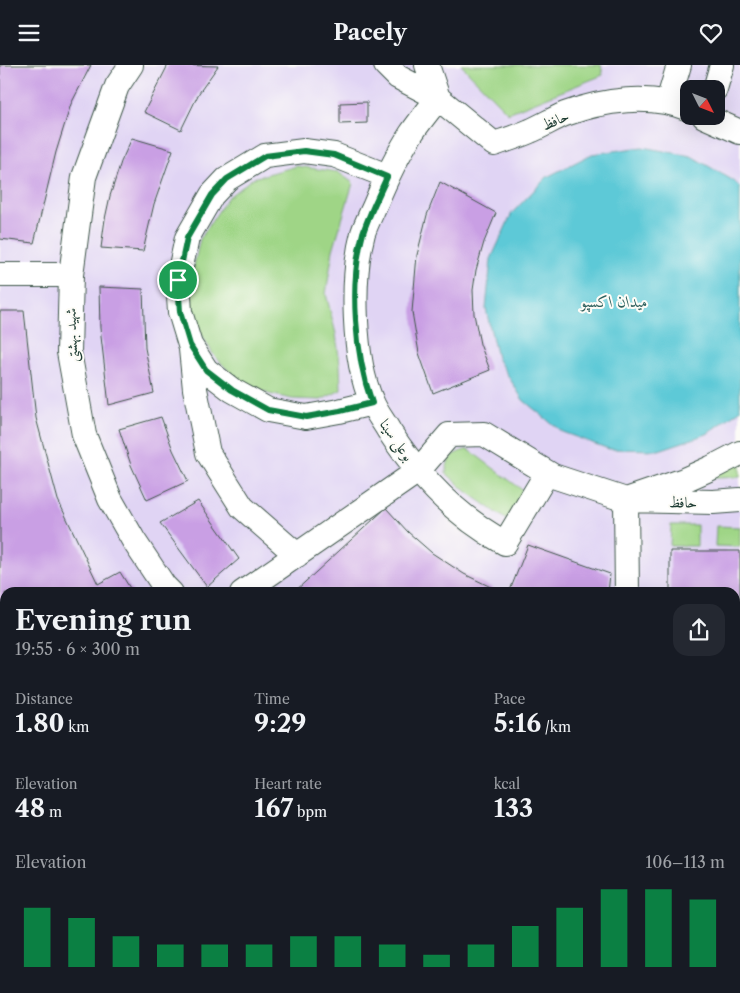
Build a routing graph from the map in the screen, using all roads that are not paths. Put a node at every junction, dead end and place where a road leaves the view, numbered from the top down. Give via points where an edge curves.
1 (131, 65) edge
2 (386, 65) edge
3 (427, 65) edge
4 (679, 65) edge
5 (722, 65) edge
6 (684, 80) edge
7 (718, 80) edge
8 (438, 98) junction
9 (680, 110) edge
10 (723, 125) edge
11 (740, 133) edge
12 (387, 177) junction
13 (0, 275) edge
14 (71, 275) junction
15 (190, 345) junction
16 (372, 403) junction
17 (740, 453) edge
18 (418, 471) junction
19 (547, 473) junction
20 (626, 500) junction
21 (740, 500) edge
22 (297, 555) junction
23 (165, 587) edge
24 (251, 587) edge
25 (627, 587) edge

1 - 14 lane, شهید بهشتی via 117,86 84,177
2 - 8 lane, حافظ via 398,77
3 - 8 lane
4 - 6 lane
5 - 7 lane
8 - 9 lane, حافظ via 494,144 564,114 594,106 623,101
8 - 12 lane, بوعلی سینا via 411,134
10 - 11 lane, حافظ
12 - 15 lane via 334,155 304,151 265,156 227,179 212,195 187,238 178,280 180,312
12 - 16 lane, بوعلی سینا via 363,233 358,268 356,311 359,348
13 - 14 lane
14 - 23 lane, شهید بهشتی via 69,353 84,435 110,499
15 - 16 lane via 206,370 232,390 268,410 306,417
15 - 22 lane via 208,453 242,507
16 - 18 lane, بوعلی سینا
17 - 20 lane, حافظ via 684,480
18 - 19 lane, حافظ via 449,435 484,434
18 - 19 lane via 456,509 505,543
18 - 22 lane, بوعلی سینا
19 - 20 lane, حافظ
20 - 21 lane, حافظ via 714,503
20 - 25 lane
22 - 24 lane, بوعلی سینا

